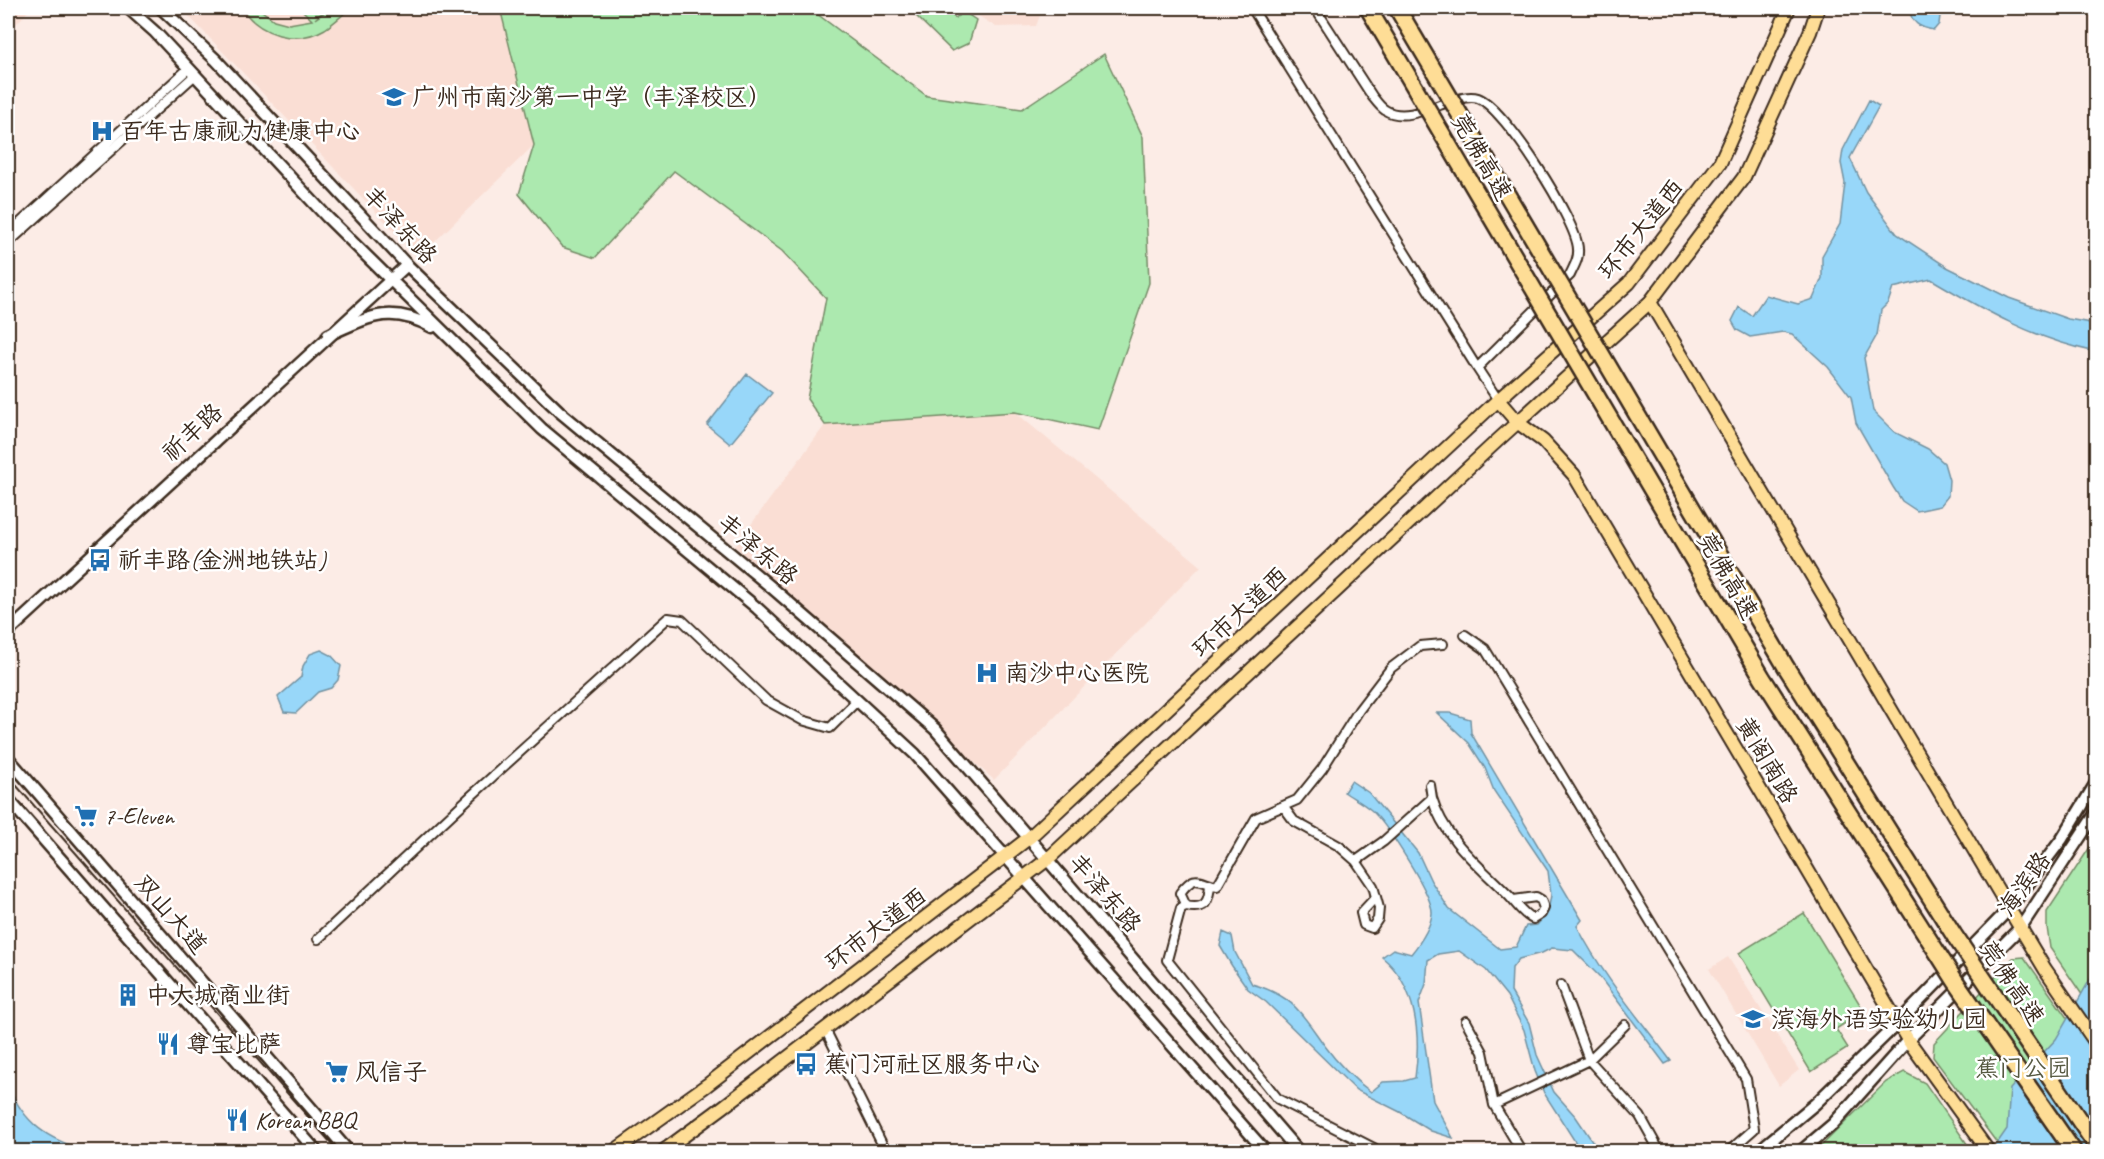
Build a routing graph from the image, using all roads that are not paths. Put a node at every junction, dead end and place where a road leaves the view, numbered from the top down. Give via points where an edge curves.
1 (128, 8) edge
2 (161, 8) edge
3 (1252, 8) edge
4 (1315, 8) edge
5 (1368, 8) edge
6 (1397, 8) edge
7 (1789, 8) edge
8 (1818, 8) edge
9 (192, 72) junction
10 (8, 234) edge
11 (8, 243) edge
12 (407, 265) junction
13 (390, 280) junction
14 (1650, 302) junction
15 (328, 335) junction
16 (446, 335) junction
17 (1478, 368) junction
18 (1498, 400) junction
19 (1517, 422) junction
20 (8, 632) edge
21 (1465, 635) dead end
22 (1443, 644) dead end
23 (857, 701) junction
24 (8, 758) edge
25 (2097, 783) edge
26 (1430, 785) dead end
27 (1432, 798) junction
28 (8, 799) edge
29 (1283, 806) junction
30 (2097, 813) edge
31 (1030, 837) junction
32 (1005, 857) junction
33 (1048, 859) junction
34 (1356, 861) junction
35 (1025, 876) junction
36 (1210, 884) junction
37 (1375, 898) dead end
38 (1514, 900) dead end
39 (1186, 906) junction
40 (2009, 909) junction
41 (2021, 927) junction
42 (318, 939) dead end
43 (1561, 985) dead end
44 (1466, 1021) dead end
45 (1898, 1023) junction
46 (1625, 1025) dead end
47 (825, 1029) junction
48 (1908, 1040) junction
49 (2097, 1043) edge
50 (1589, 1060) junction
51 (1494, 1105) junction
52 (2097, 1145) edge
53 (317, 1152) edge
54 (350, 1152) edge
55 (614, 1152) edge
56 (662, 1152) edge
57 (886, 1152) edge
58 (1266, 1152) edge
59 (1299, 1152) edge
60 (1377, 1152) edge
61 (1522, 1152) edge
62 (1660, 1152) edge
63 (1728, 1152) edge
64 (1757, 1152) edge
65 (1800, 1152) edge
66 (1989, 1152) edge
67 (2074, 1152) edge

1 - 9 main road, 丰泽东路
2 - 12 main road, 丰泽东路 via 216,60
3 - 17 street
4 - 17 street via 1384,109 1395,114 1412,113 1465,97 1479,98 1512,130 1566,213 1578,248 1570,275
5 - 67 highway, 莞佛高速, bridge via 1762,677 1956,982
6 - 52 highway, 莞佛高速, bridge via 1792,677 1954,935
7 - 18 main road, 环市大道西 via 1720,163 1629,283
8 - 14 main road, 环市大道西 via 1744,177
9 - 10 street
9 - 11 street
9 - 13 main road, 丰泽东路
12 - 13 main road, 祈丰路
12 - 31 main road, 丰泽东路 via 560,412 935,729
13 - 15 main road, 祈丰路
13 - 16 main road, 丰泽东路
14 - 19 main road, 环市大道西
14 - 40 main road
15 - 16 main road via 372,316 399,314
15 - 20 main road, 祈丰路
16 - 23 main road, 丰泽东路 via 542,429 757,609
17 - 18 street
18 - 19 main road, 黄阁南路
18 - 31 main road, 环市大道西
19 - 33 main road, 环市大道西
19 - 45 main road, 黄阁南路 via 1543,441 1574,475
21 - 63 street via 1485,649 1746,1079 1754,1129
22 - 29 street via 1420,646 1391,668 1322,769 1297,800
23 - 32 main road, 丰泽东路 via 915,754
23 - 42 street via 830,728 802,720 766,700 681,620 668,618
24 - 54 main road, 双山大道
25 - 40 main road via 2062,839
26 - 27 street
27 - 34 street
27 - 38 street via 1443,825 1461,849
28 - 53 main road, 双山大道
29 - 34 street via 1294,821 1339,846
29 - 36 street via 1256,818 1217,886
30 - 41 main road, 海滨路
31 - 32 main road, 环市大道西
31 - 33 main road, 丰泽东路
32 - 35 main road, 丰泽东路
32 - 55 main road, 环市大道西
33 - 35 main road, 环市大道西
33 - 59 main road, 丰泽东路
34 - 37 street via 1373,886
35 - 47 main road, 环市大道西
35 - 58 main road, 丰泽东路
36 - 39 street via 1203,906
36 - 39 street via 1200,878 1184,887 1180,893
39 - 60 street via 1181,908 1167,960 1278,1099
40 - 41 main road
40 - 45 main road
41 - 48 main road, 海滨路
41 - 49 main road
43 - 50 street
44 - 51 street via 1483,1052
45 - 48 main road, 黄阁南路
45 - 64 main road via 1815,1104
46 - 50 street
47 - 56 main road, 环市大道西
47 - 57 street
48 - 65 main road, 海滨路 via 1833,1124
48 - 66 main road, 黄阁南路
50 - 51 street
50 - 62 street via 1640,1116
51 - 61 street

